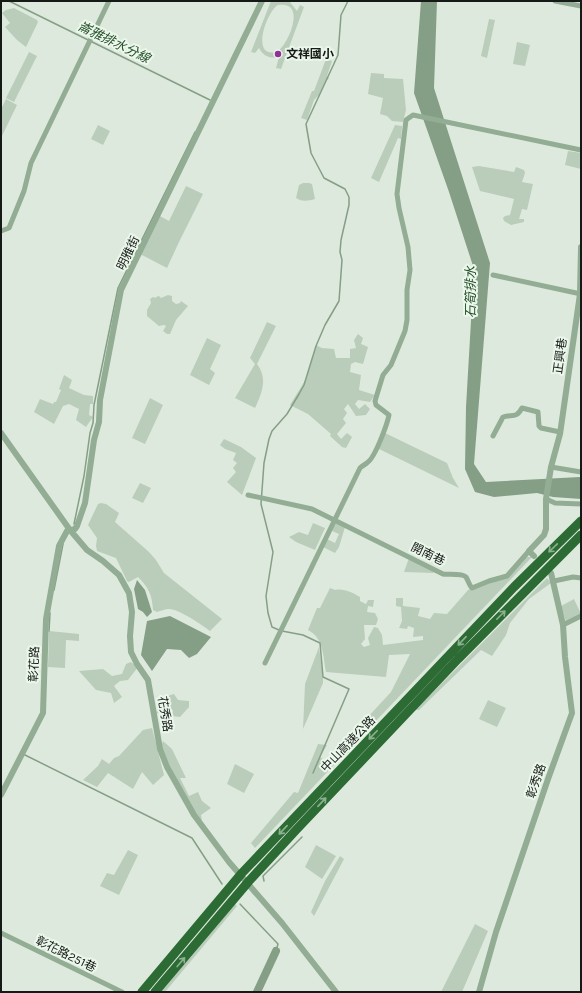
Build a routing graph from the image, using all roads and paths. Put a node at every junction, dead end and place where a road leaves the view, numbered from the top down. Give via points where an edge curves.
1 (110, 1) edge
2 (262, 1) edge
3 (555, 1) edge
4 (581, 6) edge
5 (581, 150) edge
6 (1, 231) edge
7 (581, 247) edge
8 (493, 275) dead end
9 (580, 294) edge
10 (560, 432) junction
11 (1, 433) edge
12 (493, 436) dead end
13 (551, 467) junction
14 (581, 472) edge
15 (248, 495) dead end
16 (546, 499) junction
17 (581, 504) edge
18 (334, 519) junction
19 (581, 521) edge
20 (70, 530) junction
21 (581, 535) edge
22 (529, 551) junction
23 (534, 556) dead end
24 (551, 573) dead end
25 (581, 578) edge
26 (554, 581) junction
27 (581, 616) edge
28 (563, 625) junction
29 (265, 663) dead end
30 (1, 795) edge
31 (1, 933) edge
32 (122, 992) edge
33 (142, 992) edge
34 (155, 992) edge
35 (336, 992) edge
36 (479, 992) edge

1 - 6 street via 31,164 24,191 9,228
2 - 20 street, 明雅街 via 121,290 100,400 85,503 77,526
3 - 4 street
5 - 18 street via 414,115 406,120 398,194 410,270 407,320 405,331 391,365 383,375 375,401 376,405 389,415 388,423 369,462 360,468
7 - 9 street, 正興巷
8 - 9 street
9 - 10 street, 正興巷
10 - 12 street via 541,428 538,412 522,408 516,415 503,417
10 - 13 street, 正興巷
11 - 20 street, 花秀路
13 - 14 street
13 - 16 street, 正興巷
15 - 18 street, 開南巷 via 307,507
16 - 17 street via 555,503
16 - 22 street, 開南巷 via 546,531
18 - 22 street, 開南巷 via 443,574 463,576 472,588 507,576
18 - 29 street
19 -> 33 highway, 中山高速公路 via 514,587 242,874
20 - 30 street, 彰花路 via 59,546 46,619 43,713
20 - 35 street, 花秀路 via 87,550 119,575 129,593 132,612 131,652 148,680 160,749 166,767 194,815 228,862 282,923
34 -> 21 highway, 中山高速公路 via 301,824
22 - 23 street
24 - 26 street, 彰秀路
25 - 26 street
26 - 28 street, 彰秀路
27 - 28 street
28 - 36 street, 彰秀路 via 572,714 496,932
31 - 32 street, 彰花路251巷

